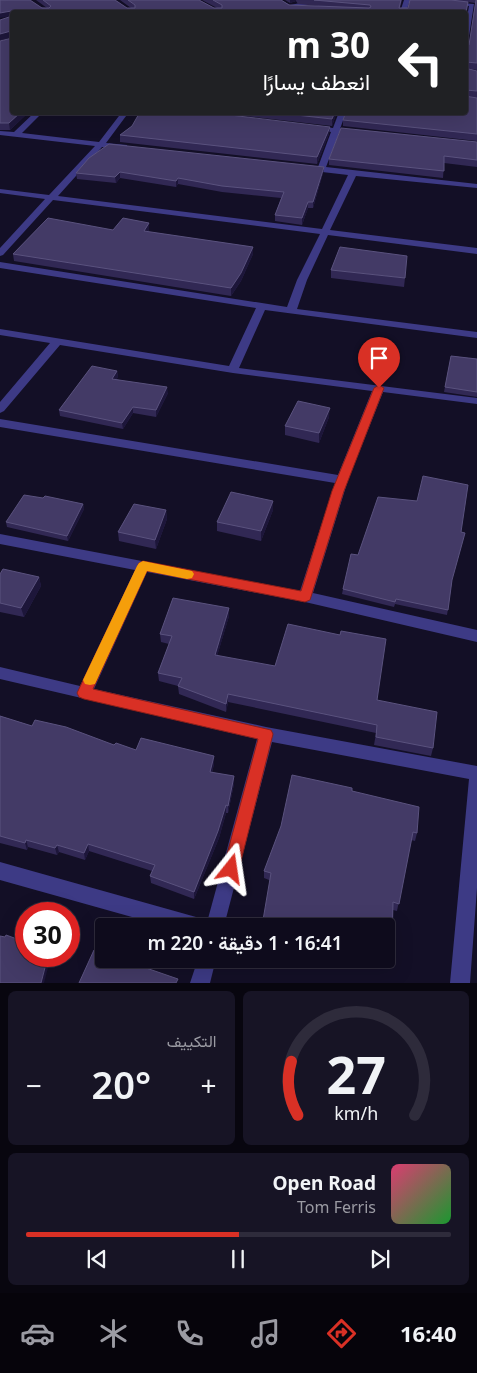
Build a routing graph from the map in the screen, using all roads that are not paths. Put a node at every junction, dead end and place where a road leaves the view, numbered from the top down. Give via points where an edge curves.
1 (277, 0) edge
2 (325, 0) edge
3 (425, 0) edge
4 (474, 3) edge
5 (289, 6) junction
6 (320, 8) edge
7 (468, 42) edge
8 (37, 115) edge
9 (124, 115) edge
10 (342, 115) edge
11 (304, 127) edge
12 (336, 131) junction
13 (0, 134) edge
14 (364, 134) edge
15 (15, 136) junction
16 (100, 144) junction
17 (129, 148) edge
18 (301, 167) edge
19 (321, 169) junction
20 (352, 173) junction
21 (477, 186) edge
22 (0, 192) edge
23 (50, 197) junction
24 (326, 233) junction
25 (477, 251) edge
26 (0, 253) edge
27 (0, 265) edge
28 (262, 306) junction
29 (291, 311) junction
30 (0, 332) edge
31 (477, 335) edge
32 (57, 342) junction
33 (233, 370) junction
34 (379, 388) junction
35 (477, 401) edge
36 (0, 409) edge
37 (0, 423) edge
38 (342, 480) junction
39 (0, 539) edge
40 (143, 566) junction
41 (305, 597) junction
42 (477, 636) edge
43 (0, 673) edge
44 (84, 693) junction
45 (266, 734) junction
46 (477, 773) edge
47 (477, 780) edge
48 (0, 871) edge
49 (167, 918) edge
50 (218, 918) edge
51 (204, 968) edge
52 (200, 983) edge
53 (460, 983) edge

1 - 5 street
2 - 5 street
3 - 4 street
4 - 7 street
5 - 6 street
8 - 15 street
9 - 16 street
10 - 12 street
11 - 12 street
12 - 14 street
12 - 19 street
13 - 15 street
15 - 16 street
16 - 17 street
16 - 23 street
18 - 19 street
19 - 20 street
20 - 21 street
20 - 24 street
22 - 23 street
23 - 24 street
23 - 26 street
24 - 25 street
24 - 29 street via 302,280
27 - 28 street
28 - 29 street
28 - 33 street
29 - 31 street
30 - 32 street
32 - 33 street
32 - 36 street
33 - 34 street
34 - 35 street
34 - 38 street
37 - 38 street
38 - 41 street
39 - 40 street
40 - 41 street
40 - 44 street
41 - 42 street
43 - 44 street
44 - 45 street
45 - 46 street
45 - 50 street
47 - 53 street
48 - 49 street
51 - 52 street

